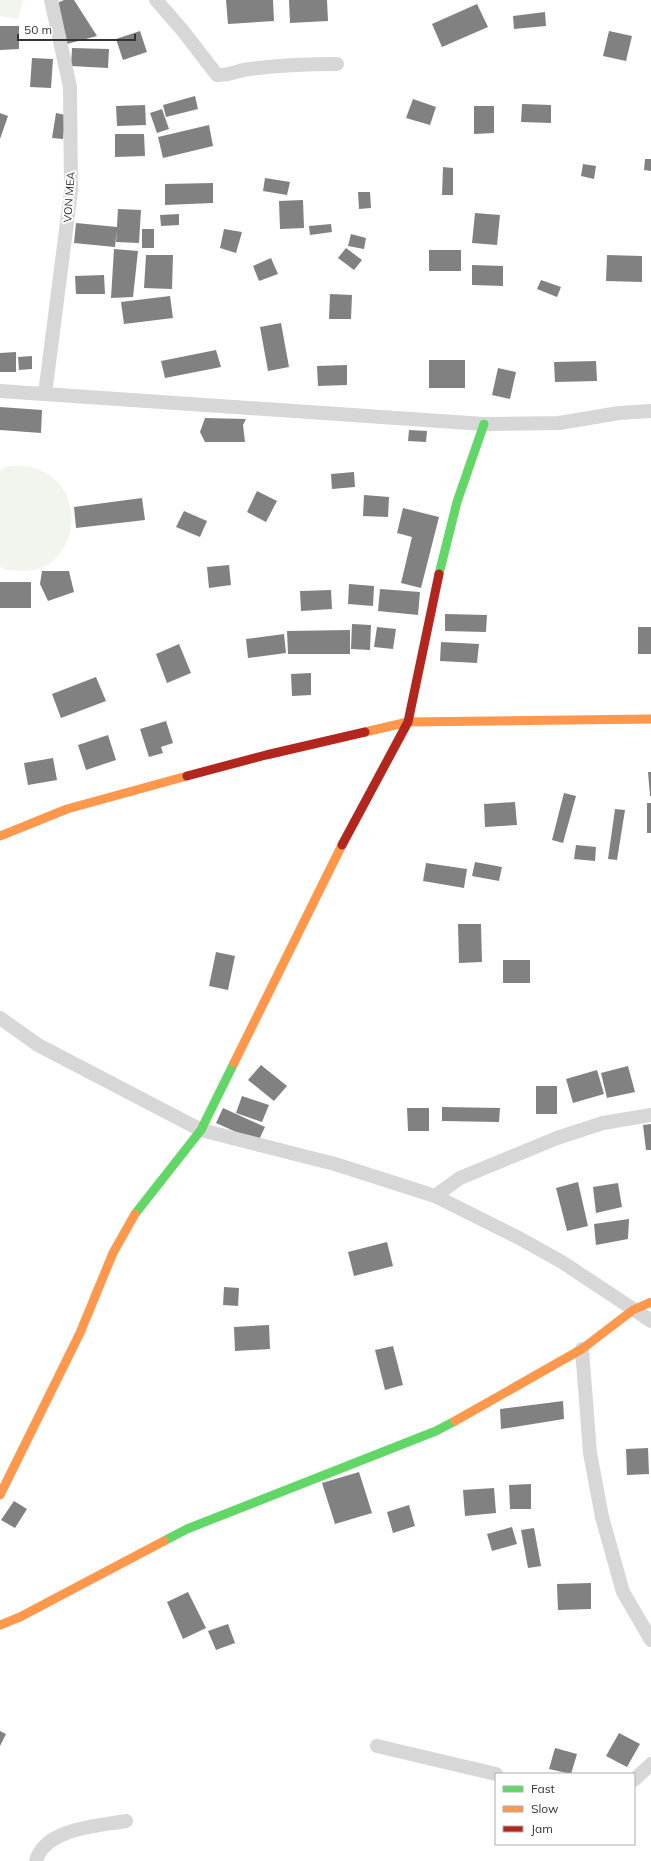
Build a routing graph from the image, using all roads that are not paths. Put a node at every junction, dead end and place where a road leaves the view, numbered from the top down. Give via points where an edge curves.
1 (51, 0) edge
2 (156, 0) edge
3 (337, 64) dead end
4 (0, 391) edge
5 (45, 394) junction
6 (651, 411) edge
7 (484, 424) junction
8 (651, 719) edge
9 (408, 722) junction
10 (0, 836) edge
11 (0, 1018) edge
12 (651, 1115) edge
13 (201, 1130) junction
14 (435, 1196) junction
15 (651, 1302) edge
16 (633, 1310) junction
17 (651, 1321) edge
18 (582, 1349) junction
19 (0, 1495) edge
20 (0, 1626) edge
21 (651, 1640) edge
22 (378, 1746) dead end
23 (651, 1764) edge
24 (495, 1774) edge
25 (635, 1779) edge
26 (126, 1821) dead end
27 (36, 1861) edge

1 - 5 street, VON MEA via 70,87 71,191
2 - 3 street via 217,75 224,76 249,69
4 - 5 street
5 - 7 street
6 - 7 street via 619,413 558,423
7 - 9 street via 457,502 444,551
8 - 9 street
9 - 10 street via 266,755 67,809
9 - 13 street via 347,836
11 - 13 street via 38,1045
12 - 14 street via 603,1123 557,1138 460,1178
13 - 14 street via 335,1164
13 - 19 street via 138,1209 113,1253 80,1333
14 - 16 street via 562,1262
15 - 16 street
16 - 17 street
16 - 18 street
18 - 20 street via 436,1431 187,1529
18 - 21 street via 590,1453 602,1517 623,1592
22 - 24 street
23 - 25 street
26 - 27 street via 66,1832 48,1843

